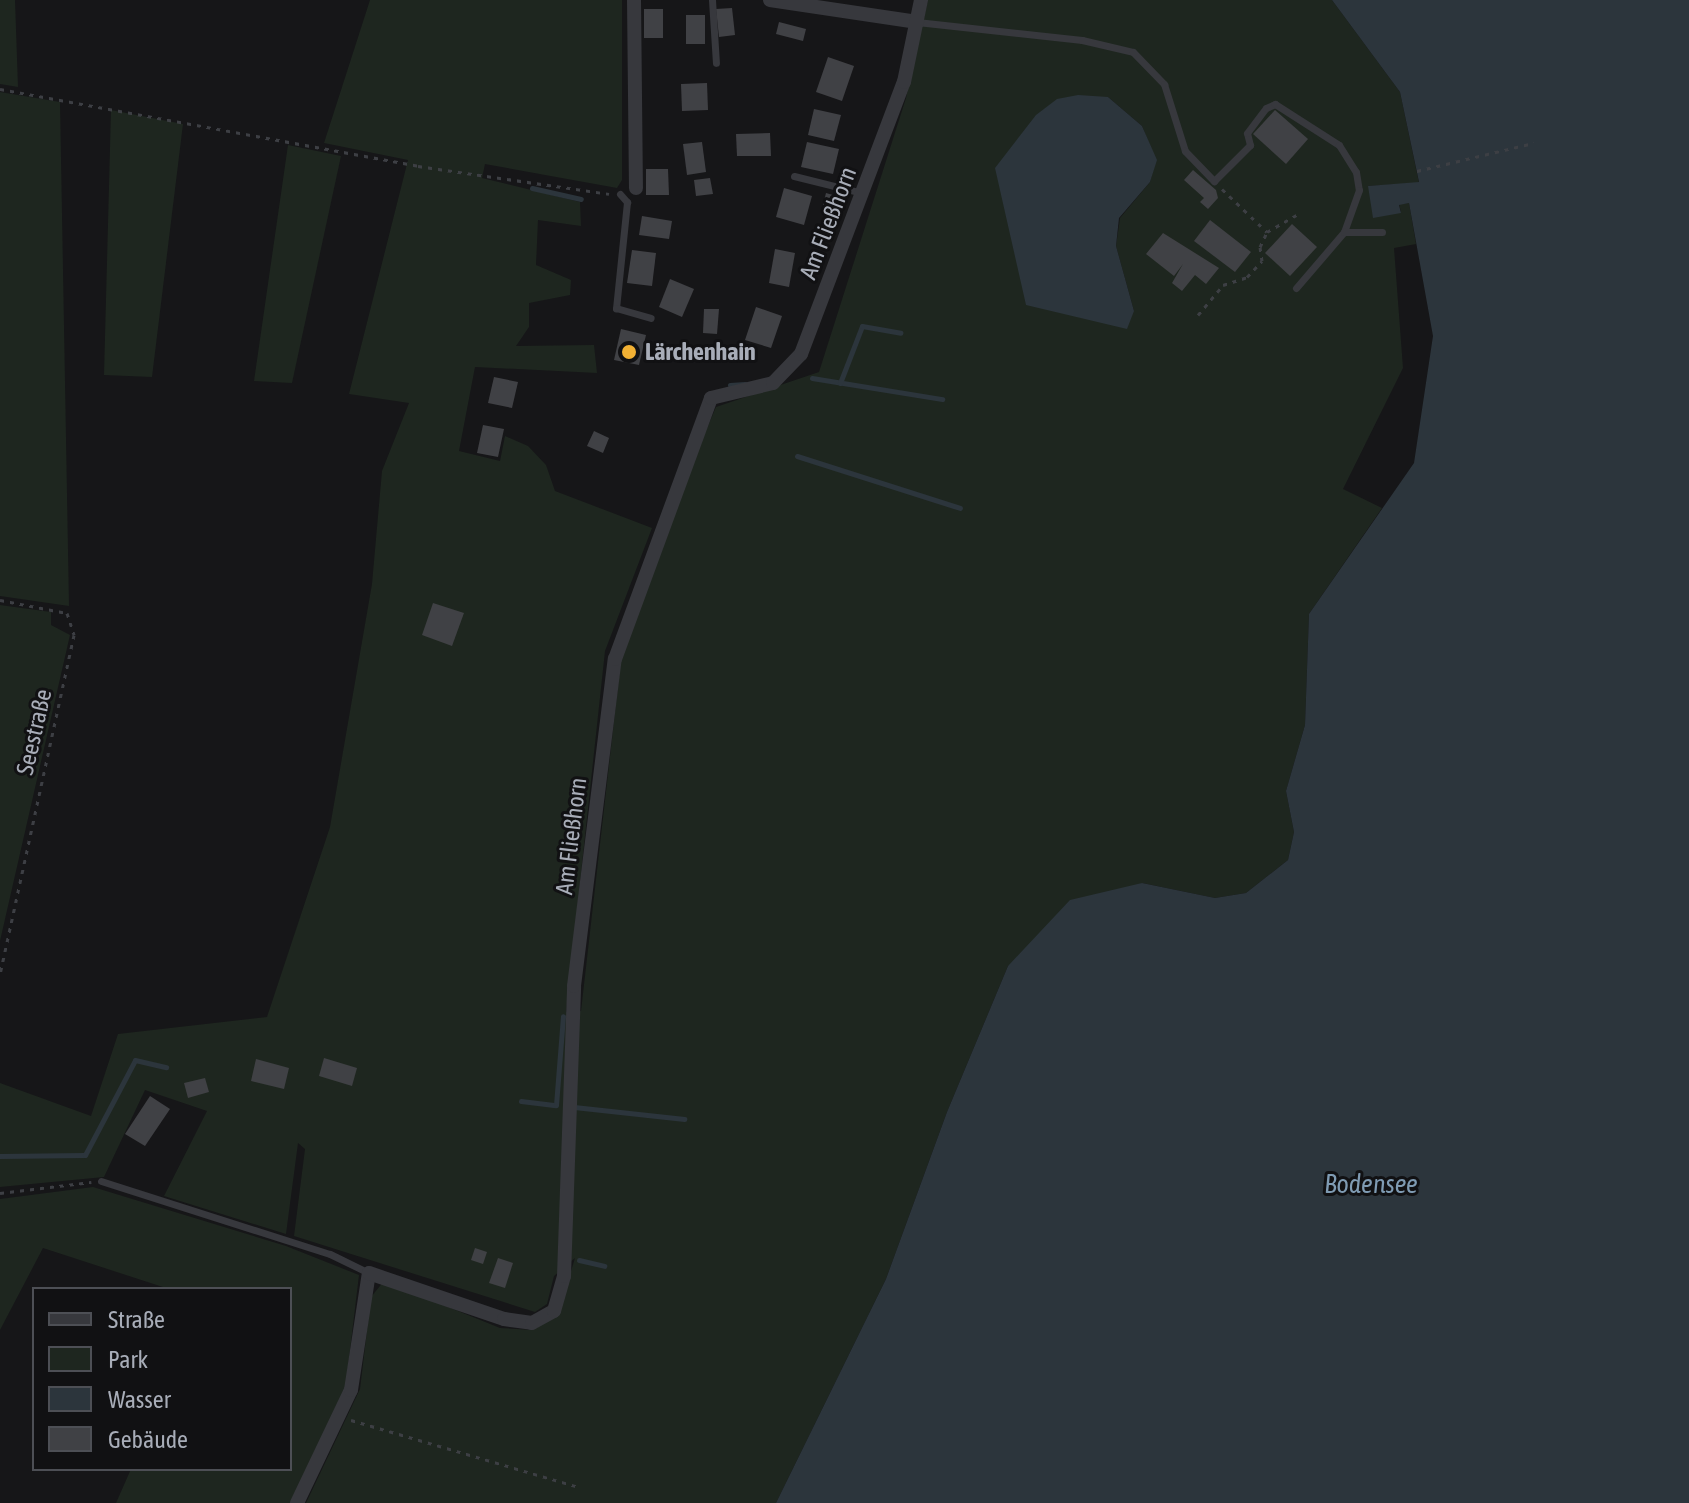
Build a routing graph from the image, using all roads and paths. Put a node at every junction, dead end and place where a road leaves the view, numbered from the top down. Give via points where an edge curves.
1 (634, 0) edge
2 (712, 0) edge
3 (770, 0) edge
4 (921, 0) edge
5 (917, 22) junction
6 (716, 63) dead end
7 (0, 89) edge
8 (1534, 143) dead end
9 (1417, 171) dead end
10 (794, 176) dead end
11 (1214, 181) junction
12 (636, 188) dead end
13 (620, 194) joint
14 (864, 194) junction
15 (1296, 215) dead end
16 (1267, 232) junction
17 (1344, 232) junction
18 (1382, 232) dead end
19 (1296, 288) dead end
20 (1198, 315) dead end
21 (651, 318) dead end
22 (0, 600) edge
23 (0, 974) edge
24 (101, 1181) joint
25 (0, 1193) edge
26 (369, 1273) junction
27 (339, 1416) junction
28 (578, 1487) dead end
29 (297, 1503) edge

1 - 12 street
2 - 6 lane
3 - 5 street
4 - 5 street, Am Fließhorn
5 - 11 lane via 1082,40 1133,52 1164,84 1185,151
5 - 14 street, Am Fließhorn via 904,82
7 - 13 path via 418,166
8 - 9 path
10 - 14 lane
11 - 16 path
11 - 17 lane via 1250,145 1247,133 1275,104 1339,145 1356,172 1359,190
13 - 21 lane via 627,202 616,308
14 - 26 street, Am Fließhorn via 801,354 773,383 711,398 615,659 574,986 564,1276 554,1311 532,1323 504,1319
15 - 16 path
16 - 20 path via 1260,247 1262,261 1247,277 1223,285
17 - 18 lane
17 - 19 lane
22 - 23 path, Seestraße via 67,613 74,635
24 - 25 path
24 - 26 lane via 330,1254
26 - 27 street via 351,1390
27 - 28 path
27 - 29 street

